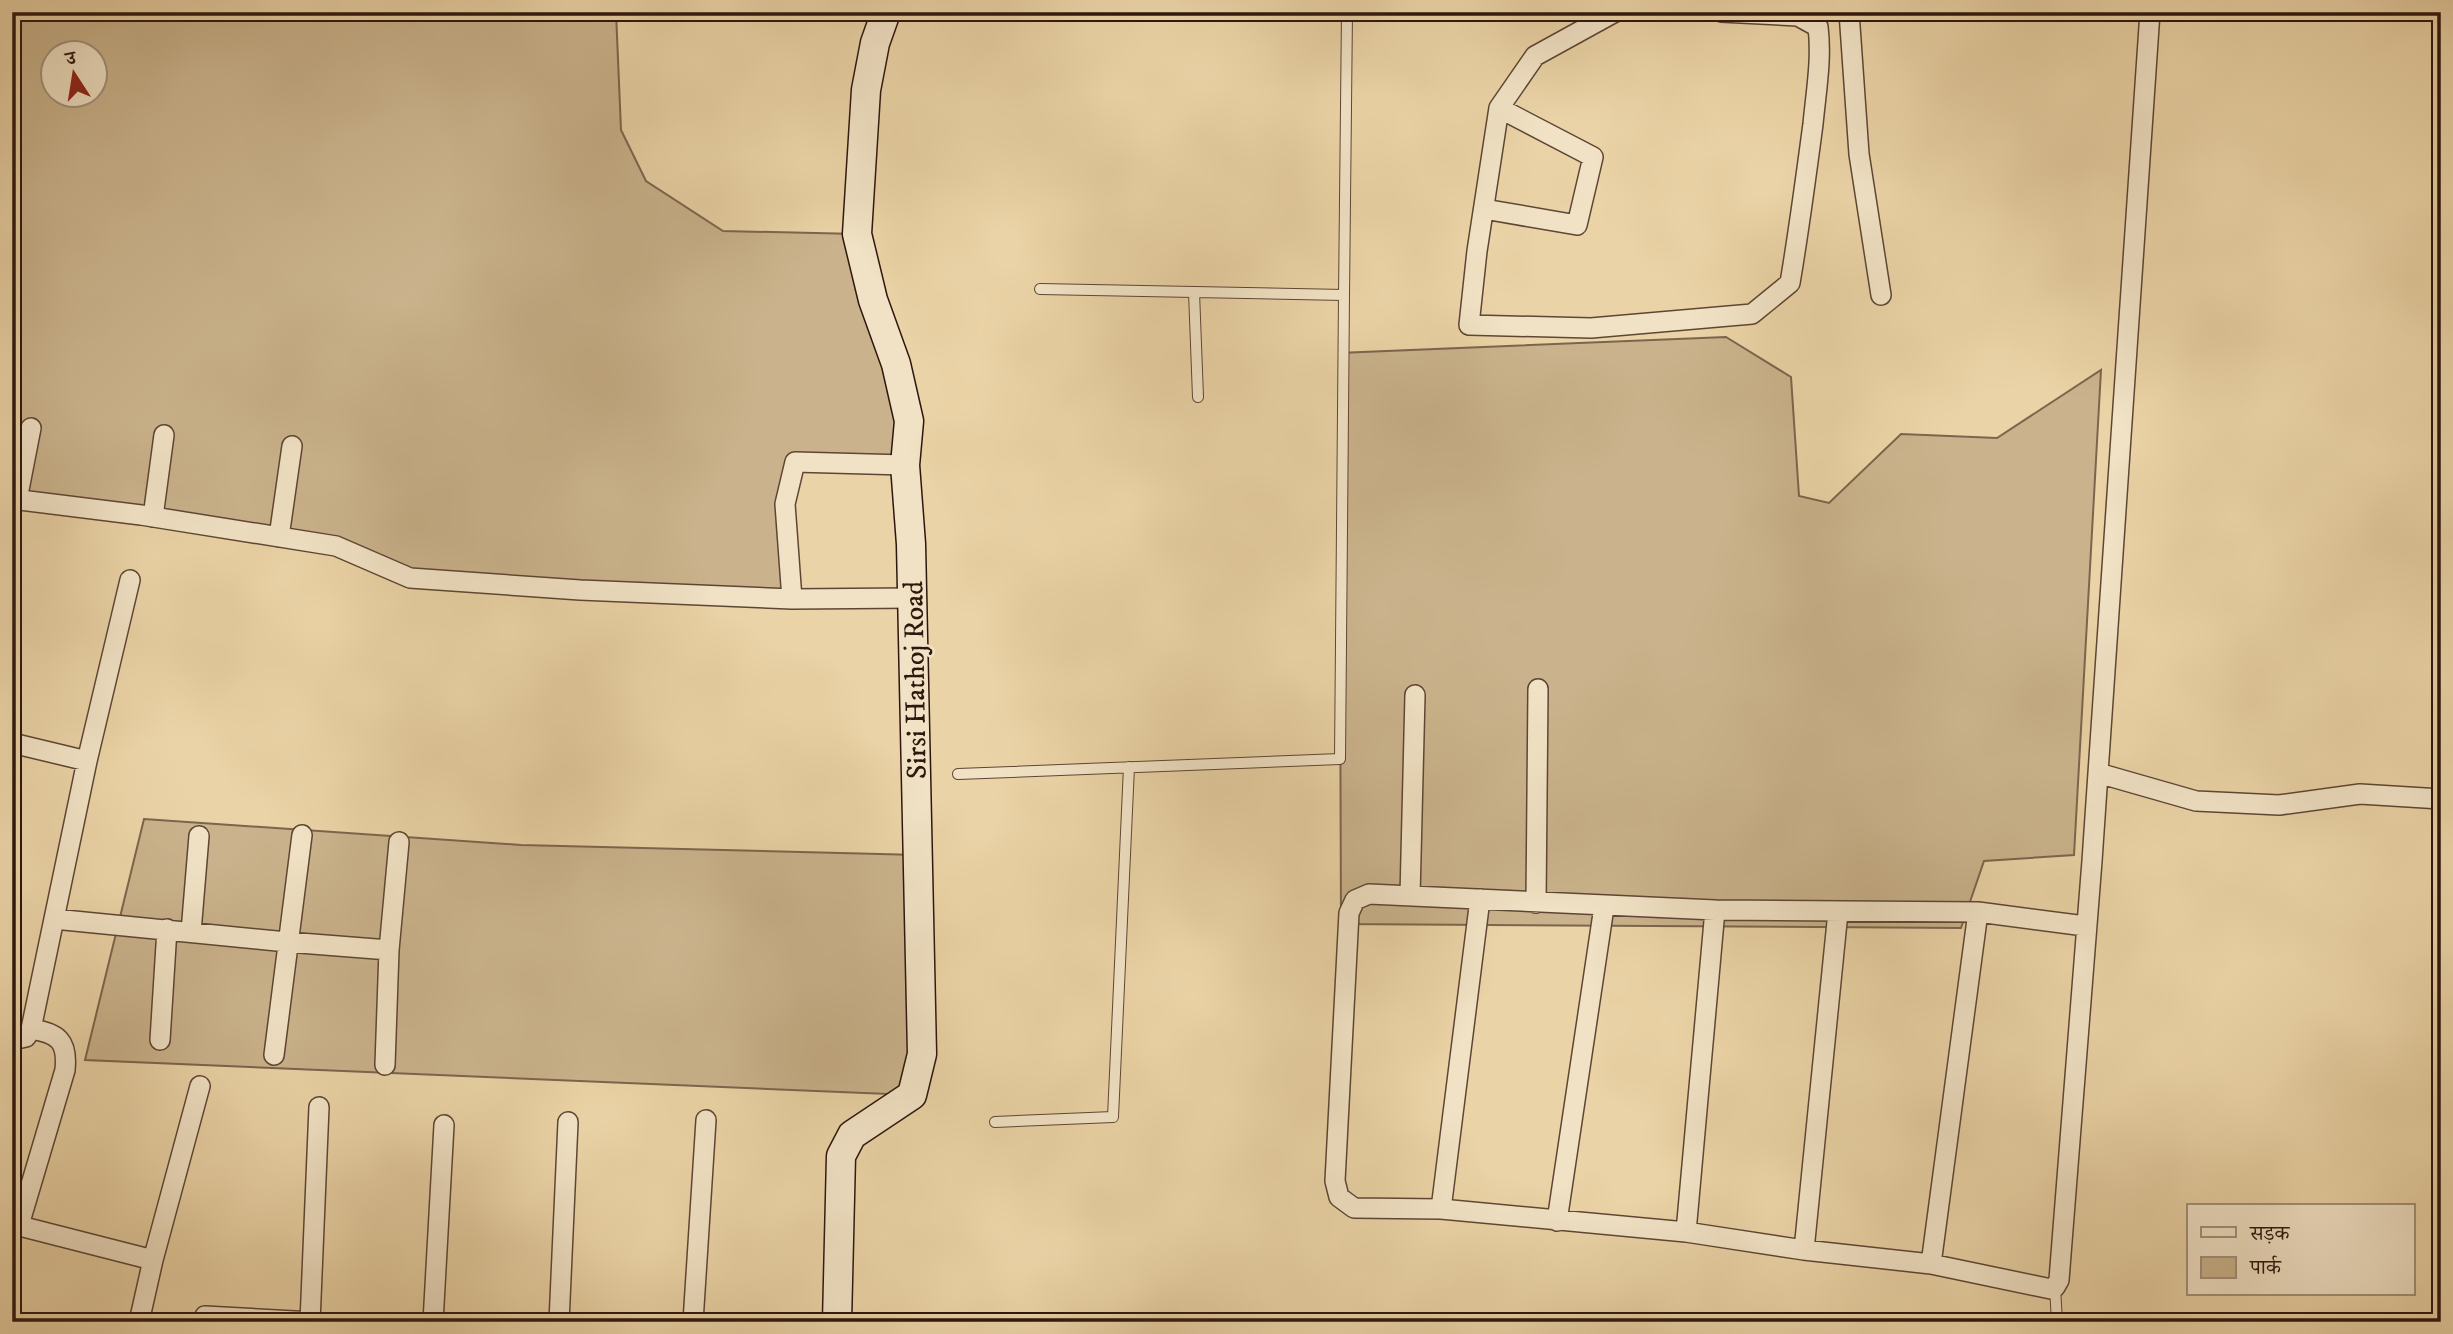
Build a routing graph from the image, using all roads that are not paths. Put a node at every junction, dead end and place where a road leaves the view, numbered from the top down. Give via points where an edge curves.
1 (886, 12) edge
2 (1347, 12) edge
3 (1615, 12) edge
4 (1721, 12) edge
5 (1849, 12) edge
6 (2150, 12) edge
7 (1499, 108) junction
8 (1484, 209) junction
9 (1040, 289) dead end
10 (1194, 292) junction
11 (1344, 295) junction
12 (1881, 295) dead end
13 (1198, 397) dead end
14 (32, 428) dead end
15 (164, 435) dead end
16 (292, 446) dead end
17 (905, 465) junction
18 (15, 500) edge
19 (153, 517) junction
20 (279, 537) junction
21 (130, 580) dead end
22 (912, 598) junction
23 (792, 599) junction
24 (1538, 689) dead end
25 (1415, 695) dead end
26 (12, 743) edge
27 (88, 761) junction
28 (1129, 767) junction
29 (2098, 773) junction
30 (958, 774) dead end
31 (2441, 799) edge
32 (302, 835) dead end
33 (199, 836) dead end
34 (399, 842) dead end
35 (1410, 896) junction
36 (1480, 899) junction
37 (1536, 903) junction
38 (1604, 907) junction
39 (1715, 910) junction
40 (1838, 912) junction
41 (1978, 912) junction
42 (54, 919) junction
43 (2085, 926) junction
44 (167, 929) junction
45 (191, 932) junction
46 (287, 942) junction
47 (389, 950) junction
48 (31, 1029) junction
49 (12, 1040) edge
50 (160, 1040) dead end
51 (274, 1055) dead end
52 (384, 1065) dead end
53 (200, 1086) dead end
54 (318, 1107) dead end
55 (706, 1120) dead end
56 (568, 1122) dead end
57 (995, 1122) dead end
58 (444, 1125) dead end
59 (1441, 1209) junction
60 (1557, 1221) junction
61 (15, 1224) edge
62 (1686, 1232) junction
63 (1804, 1250) junction
64 (153, 1260) junction
65 (1931, 1264) junction
66 (2055, 1287) junction
67 (139, 1322) edge
68 (202, 1322) edge
69 (312, 1322) edge
70 (433, 1322) edge
71 (559, 1322) edge
72 (693, 1322) edge
73 (837, 1322) edge
74 (2057, 1322) edge

1 - 17 street, Sirsi Hathoj Road via 866,90 857,234 909,421
2 - 11 lane
3 - 7 street via 1535,56
4 - 8 street via 1798,16 1818,27 1817,88 1790,283 1752,314 1591,328 1469,325
5 - 12 street via 1860,154
6 - 29 street
7 - 8 street
7 - 8 street via 1593,157 1577,225
9 - 10 lane
10 - 11 lane
10 - 13 lane
11 - 28 lane via 1340,759
14 - 18 street
15 - 19 street
16 - 20 street
17 - 22 street, Sirsi Hathoj Road
17 - 23 street via 795,462 785,504
18 - 19 street
19 - 20 street
20 - 23 street via 336,546 410,578
21 - 27 street
22 - 23 street
22 - 73 street, Sirsi Hathoj Road via 922,1054 912,1095 852,1135 841,1156
24 - 37 street
25 - 35 street
26 - 27 street
27 - 42 street
28 - 30 lane
28 - 57 lane via 1113,1118
29 - 31 street via 2209,802 2279,805 2360,794
29 - 43 street
32 - 46 street
33 - 45 street
34 - 47 street
35 - 36 street
35 - 59 street via 1368,894 1355,900 1349,913 1335,1181 1339,1197 1354,1208
36 - 37 street
36 - 59 street
37 - 38 street
38 - 39 street
38 - 60 street
39 - 40 street
39 - 62 street
40 - 41 street
40 - 63 street
41 - 43 street
41 - 65 street
42 - 44 street
42 - 48 street
43 - 66 street
44 - 45 street
44 - 50 street
45 - 46 street
46 - 47 street
46 - 51 street
47 - 52 street
48 - 49 street via 26,1037
48 - 61 street via 50,1032 60,1041 66,1055 65,1070
53 - 64 street
54 - 69 street
55 - 72 street
56 - 71 street
58 - 70 street
59 - 60 street
60 - 62 street
61 - 64 street
62 - 63 street
63 - 65 street
64 - 67 street
65 - 66 street
66 - 74 lane
68 - 69 street via 205,1316

